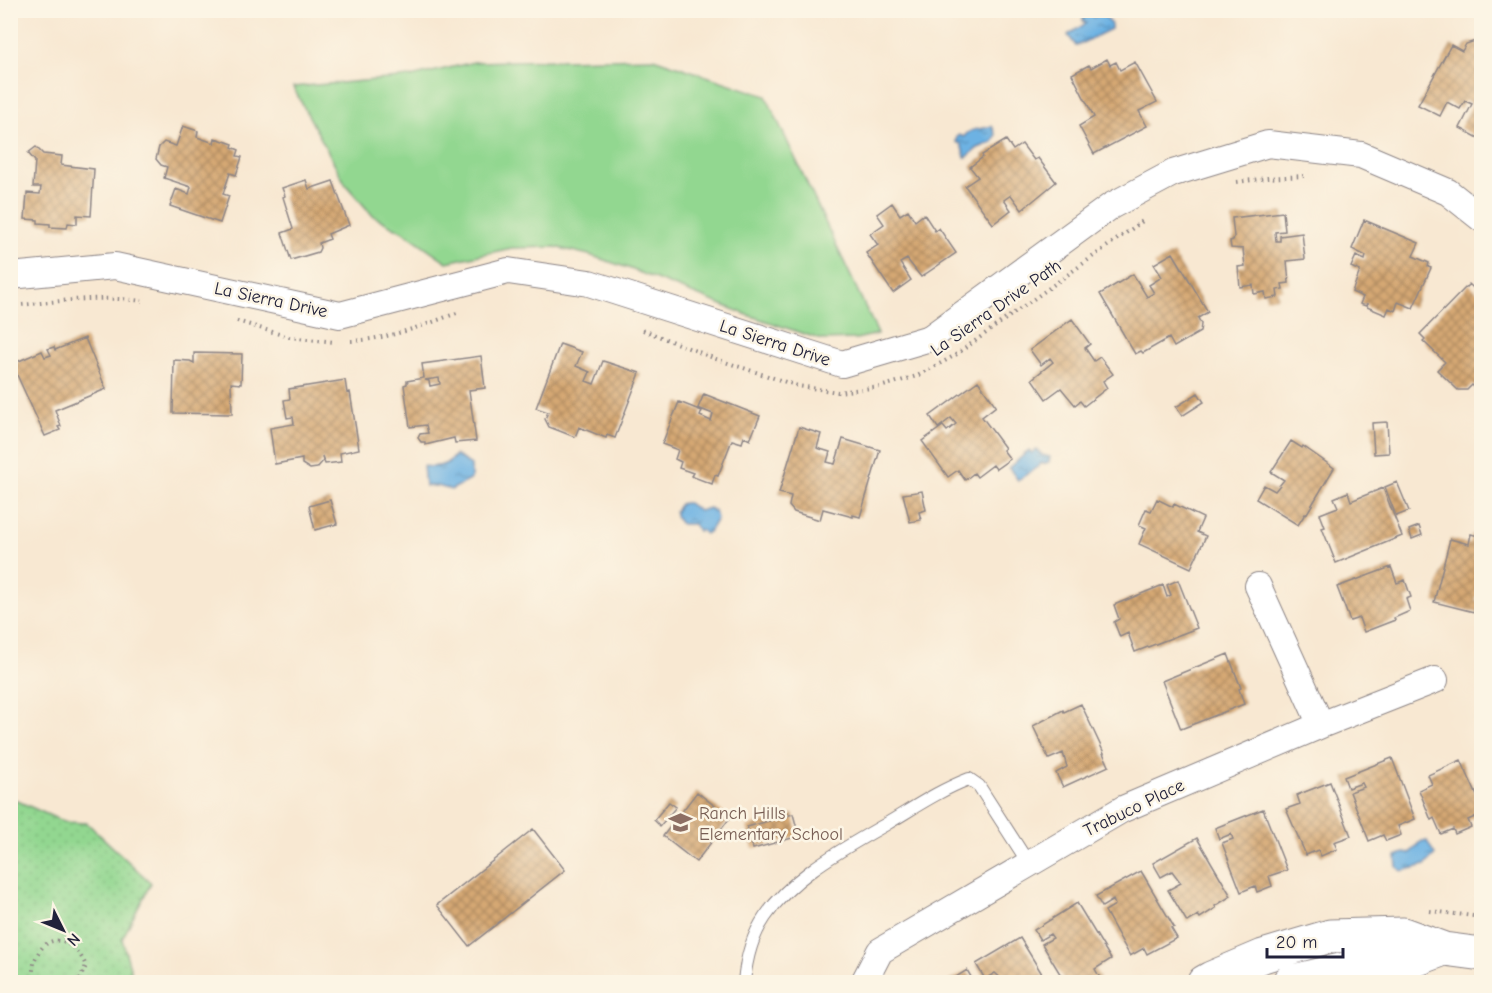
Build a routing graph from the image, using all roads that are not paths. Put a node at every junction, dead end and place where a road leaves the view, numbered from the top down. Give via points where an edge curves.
1 (1482, 219) edge
2 (10, 276) edge
3 (1258, 586) dead end
4 (1435, 680) dead end
5 (1321, 725) junction
6 (1029, 864) junction
7 (1444, 949) junction
8 (1482, 954) edge
9 (744, 982) edge
10 (864, 982) edge
11 (1204, 982) edge
12 (1289, 982) edge

1 - 2 street, La Sierra Drive via 1448,192 1361,156 1268,144 1173,173 1111,206 930,338 842,364 589,283 508,271 340,315 115,267
3 - 5 street
4 - 5 street, Trabuco Place
5 - 6 street, Trabuco Place via 1124,809
6 - 9 lane via 979,786 969,779 948,787 795,882 764,918 747,958
6 - 10 street, Trabuco Place via 880,951
7 - 8 main road
7 - 11 main road via 1402,934 1330,936 1263,956
7 - 12 main road via 1402,965 1353,967

